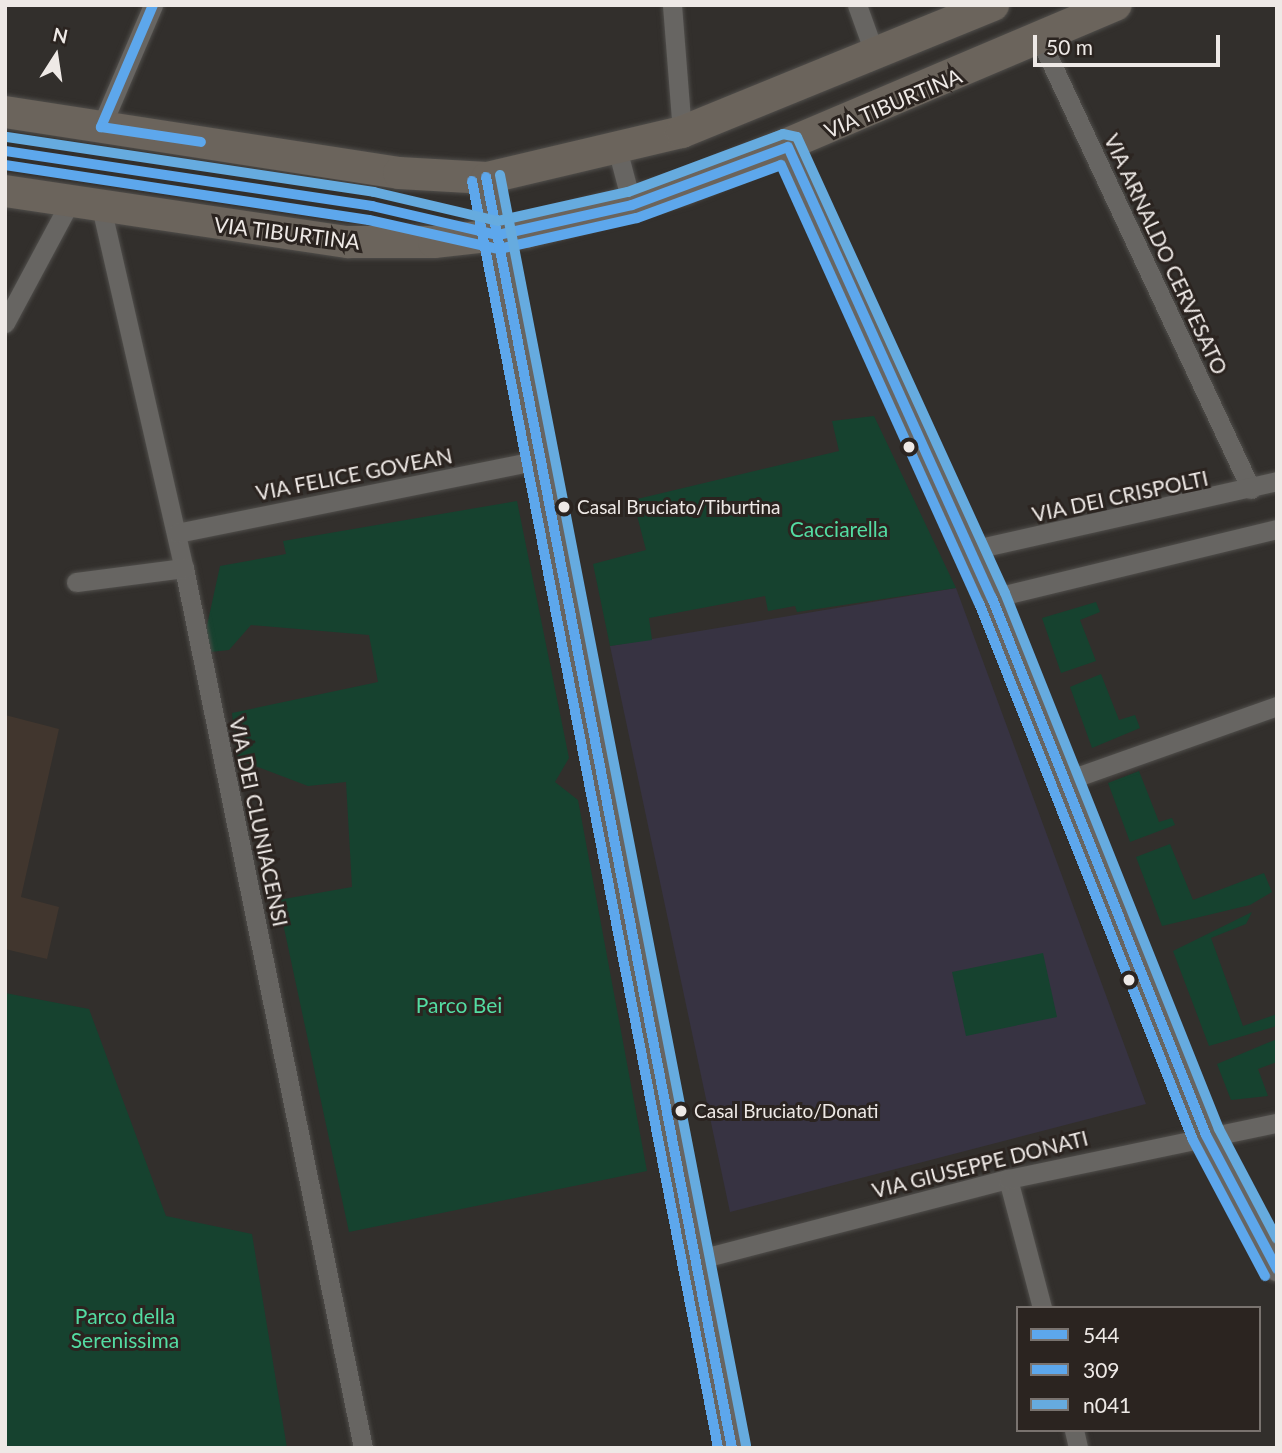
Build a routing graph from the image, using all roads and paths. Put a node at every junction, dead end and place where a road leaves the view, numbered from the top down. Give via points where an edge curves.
1 (153, 5) edge
2 (672, 5) edge
3 (856, 5) edge
4 (993, 5) edge
5 (1116, 5) edge
6 (1040, 39) junction
7 (875, 55) junction
8 (5, 112) edge
9 (101, 127) junction
10 (682, 132) junction
11 (788, 147) junction
12 (618, 152) junction
13 (487, 177) junction
14 (5, 191) edge
15 (85, 205) junction
16 (632, 205) junction
17 (498, 235) junction
18 (5, 323) edge
19 (540, 460) junction
20 (1277, 481) edge
21 (1251, 488) junction
22 (1277, 530) edge
23 (177, 533) junction
24 (971, 550) junction
25 (184, 568) junction
26 (76, 582) dead end
27 (992, 598) junction
28 (1277, 706) edge
29 (1065, 780) junction
30 (1277, 1123) edge
31 (1206, 1135) junction
32 (1008, 1179) junction
33 (696, 1260) junction
34 (1277, 1269) edge
35 (1041, 1306) edge
36 (363, 1448) edge
37 (732, 1448) edge

1 - 9 street
2 - 10 street
3 - 7 street
4 - 7 main road
5 - 6 main road, VIA TIBURTINA
6 - 11 main road, VIA TIBURTINA
6 - 21 street, VIA ARNALDO CERVESATO
7 - 10 main road
8 - 9 main road
9 - 13 main road via 399,173
10 - 12 main road
11 - 16 main road, VIA TIBURTINA
11 - 24 street
12 - 13 main road
12 - 16 street
13 - 17 street
14 - 15 main road, VIA TIBURTINA
15 - 17 main road, VIA TIBURTINA via 348,242
15 - 18 street
15 - 23 street, VIA DEI CLUNIACENSI
16 - 17 main road, VIA TIBURTINA
17 - 19 street
19 - 23 street, VIA FELICE GOVEAN
19 - 33 street
20 - 21 street, VIA DEI CRISPOLTI
21 - 24 street, VIA DEI CRISPOLTI
22 - 27 street
23 - 25 street, VIA DEI CLUNIACENSI
24 - 27 street
25 - 26 street
25 - 36 street, VIA DEI CLUNIACENSI
27 - 29 street
28 - 29 street
29 - 31 street
30 - 31 street, VIA GIUSEPPE DONATI
31 - 32 street, VIA GIUSEPPE DONATI
31 - 34 street
32 - 33 street, VIA GIUSEPPE DONATI
32 - 35 street
33 - 37 street

